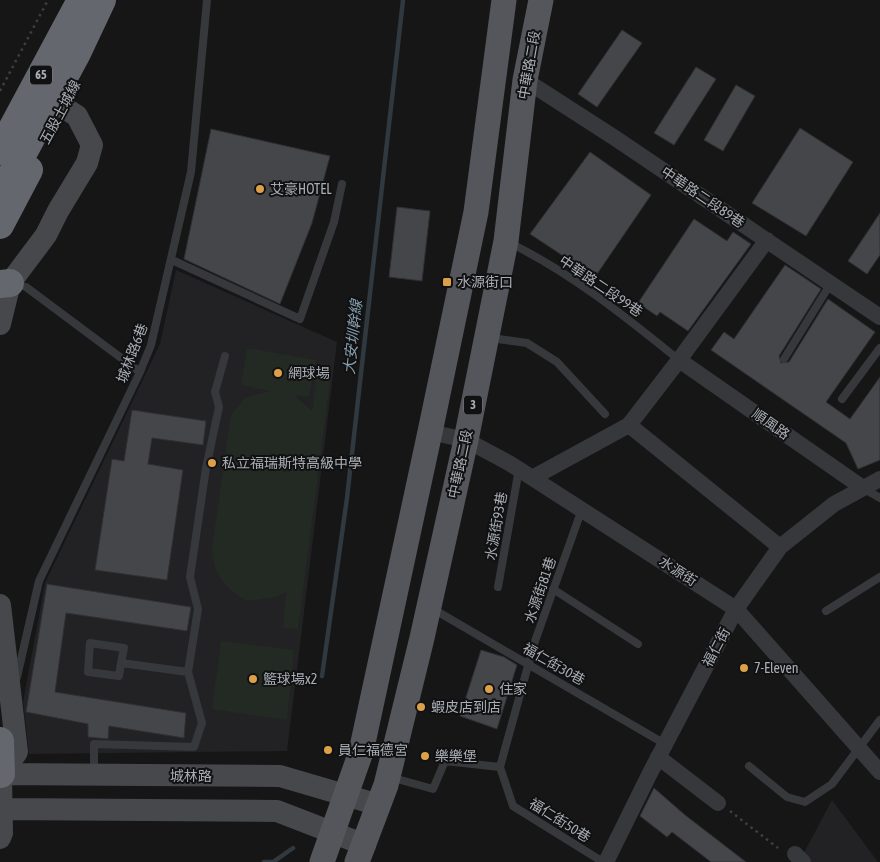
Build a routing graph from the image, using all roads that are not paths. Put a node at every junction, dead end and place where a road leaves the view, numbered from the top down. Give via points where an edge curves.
1 (81, 0) edge
2 (103, 0) edge
3 (121, 0) edge
4 (207, 0) edge
5 (504, 0) edge
6 (541, 0) edge
7 (525, 80) junction
8 (52, 110) junction
9 (0, 151) edge
10 (342, 184) dead end
11 (0, 187) edge
12 (0, 196) edge
13 (0, 209) edge
14 (0, 225) edge
15 (506, 240) junction
16 (767, 240) junction
17 (172, 260) junction
18 (3, 282) edge
19 (831, 283) junction
20 (880, 317) edge
21 (0, 324) edge
22 (486, 337) junction
23 (880, 348) edge
24 (225, 356) dead end
25 (784, 359) dead end
26 (679, 360) junction
27 (140, 372) junction
28 (842, 399) dead end
29 (605, 414) dead end
30 (629, 425) junction
31 (430, 432) junction
32 (466, 440) junction
33 (526, 474) junction
34 (880, 479) edge
35 (863, 488) junction
36 (880, 498) edge
37 (582, 509) junction
38 (780, 547) junction
39 (880, 577) edge
40 (498, 587) dead end
41 (554, 589) junction
42 (0, 605) edge
43 (429, 606) junction
44 (736, 609) junction
45 (826, 612) dead end
46 (638, 644) dead end
47 (121, 662) junction
48 (529, 664) junction
49 (188, 672) junction
50 (12, 696) junction
51 (880, 720) edge
52 (0, 741) edge
53 (859, 748) junction
54 (662, 750) junction
55 (749, 766) dead end
56 (500, 767) junction
57 (880, 772) edge
58 (0, 774) edge
59 (94, 776) junction
60 (388, 776) junction
61 (346, 794) junction
62 (718, 803) road end
63 (379, 805) junction
64 (0, 809) edge
65 (333, 831) junction
66 (0, 838) edge
67 (361, 853) edge
68 (322, 862) edge
69 (604, 862) edge

1 - 9 highway, 65
2 - 8 street
2 - 12 highway, bridge
3 - 8 highway, 五股土城線 / 65
4 - 17 lane, 城林路6巷 via 191,172
5 - 31 main road via 476,212
6 - 7 main road, 中華路二段 / 3
7 - 15 main road, 中華路二段 / 3
7 - 16 street, 中華路二段89巷
8 - 11 street
8 - 13 highway
8 - 14 highway, 五股土城線 / 65
8 - 18 street via 78,116 92,146 87,163 46,235
10 - 17 lane via 334,222 300,319
15 - 22 main road, 中華路二段 / 3
15 - 26 lane, 中華路二段99巷 via 611,306
16 - 19 street, 中華路二段89巷
16 - 26 street
17 - 27 lane, 城林路6巷 via 151,345
18 - 21 street
18 - 27 lane via 26,287
19 - 20 street, 中華路二段89巷
19 - 25 lane
22 - 29 lane via 527,344 557,362
22 - 32 main road, 中華路二段 / 3
23 - 28 lane
24 - 49 lane via 215,392 219,407 206,468 190,577 198,610
26 - 30 street
26 - 35 street, 順風路
27 - 50 lane, 城林路6巷 via 39,582
30 - 33 street
30 - 38 street
31 - 32 street, 水源街
31 - 61 main road via 361,752
32 - 33 street, 水源街
32 - 43 main road, 中華路二段 / 3
33 - 37 street, 水源街
33 - 40 lane, 水源街93巷
34 - 35 street, 福仁街
35 - 36 lane
35 - 38 street, 福仁街 via 834,504
37 - 41 lane, 水源街81巷
37 - 44 street, 水源街
38 - 44 street, 福仁街
39 - 45 lane
41 - 46 lane
41 - 48 lane, 水源街81巷
42 - 50 street
43 - 48 lane, 福仁街30巷
43 - 60 main road, 中華路二段 / 3
44 - 53 street, 水源街
44 - 54 street, 福仁街
47 - 47 lane via 124,648 90,643 88,672 119,676
47 - 49 lane
48 - 54 lane, 福仁街30巷
48 - 56 lane, 水源街81巷
49 - 59 lane via 202,723 194,747 94,744
50 - 58 street via 17,752
51 - 53 lane
52 - 58 highway
53 - 55 lane via 832,784 805,802 786,797
53 - 57 street, 水源街
54 - 62 street
54 - 69 street, 福仁街
56 - 60 lane via 445,761 433,789
56 - 69 lane, 福仁街50巷 via 513,806
58 - 59 street, 城林路
58 - 64 street
59 - 61 street, 城林路 via 280,776
60 - 63 main road, 中華路二段 / 3
61 - 63 street, 城林路
61 - 65 main road
63 - 67 main road, 中華路二段 / 3
64 - 65 street via 277,811
64 - 66 street
65 - 67 street
65 - 68 main road

